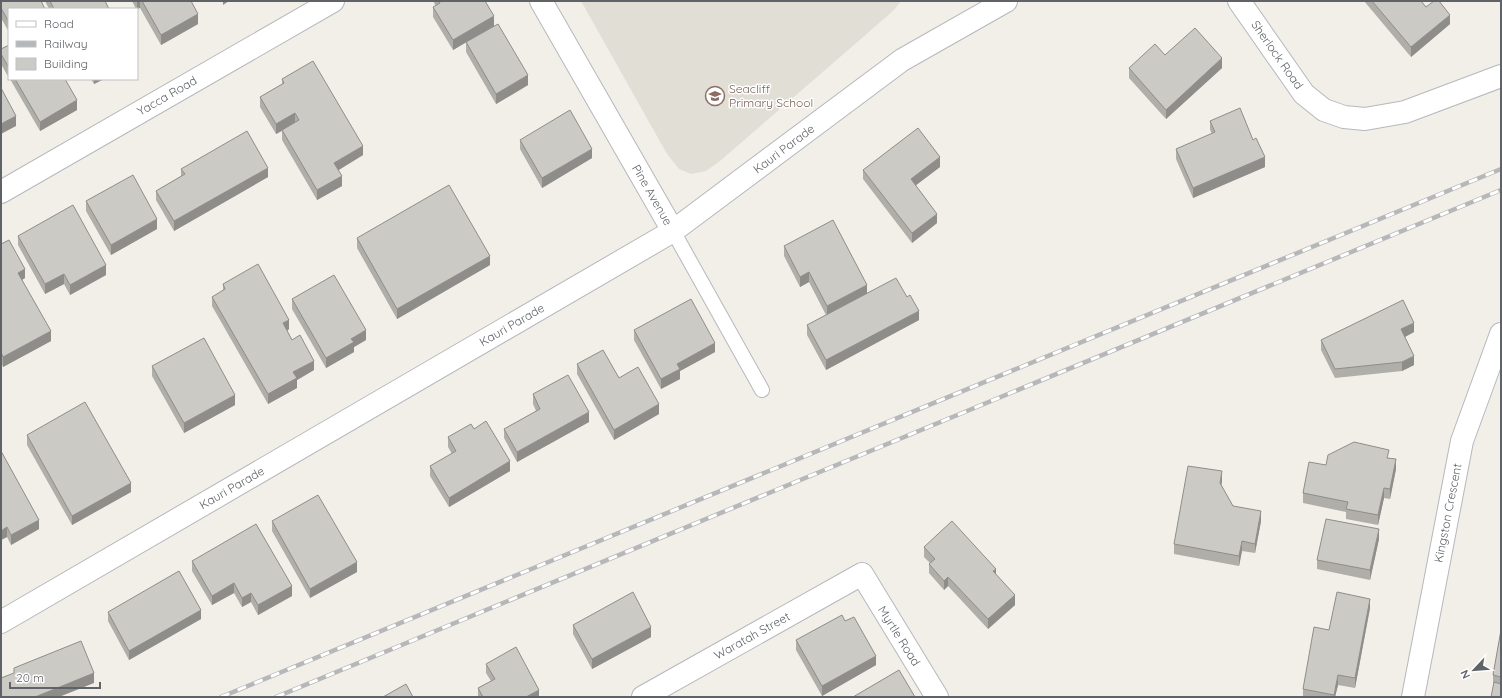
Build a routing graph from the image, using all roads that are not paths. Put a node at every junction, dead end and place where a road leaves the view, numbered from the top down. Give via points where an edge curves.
1 (333, 1) edge
2 (541, 1) edge
3 (1006, 1) edge
4 (1238, 1) edge
5 (1501, 76) edge
6 (1, 192) edge
7 (673, 231) junction
8 (1501, 334) edge
9 (762, 390) dead end
10 (862, 574) joint
11 (1, 622) edge
12 (643, 697) edge
13 (937, 697) edge
14 (1413, 697) edge

1 - 6 street, Yacca Road
2 - 7 street, Pine Avenue
3 - 7 street, Kauri Parade via 902,60
4 - 5 street, Sherlock Road via 1304,94 1324,110 1344,117 1365,119 1405,112
7 - 9 lane, Pine Avenue
7 - 11 street, Kauri Parade
8 - 14 street, Kingston Crescent via 1462,441
10 - 12 street, Waratah Street
10 - 13 street, Myrtle Road

